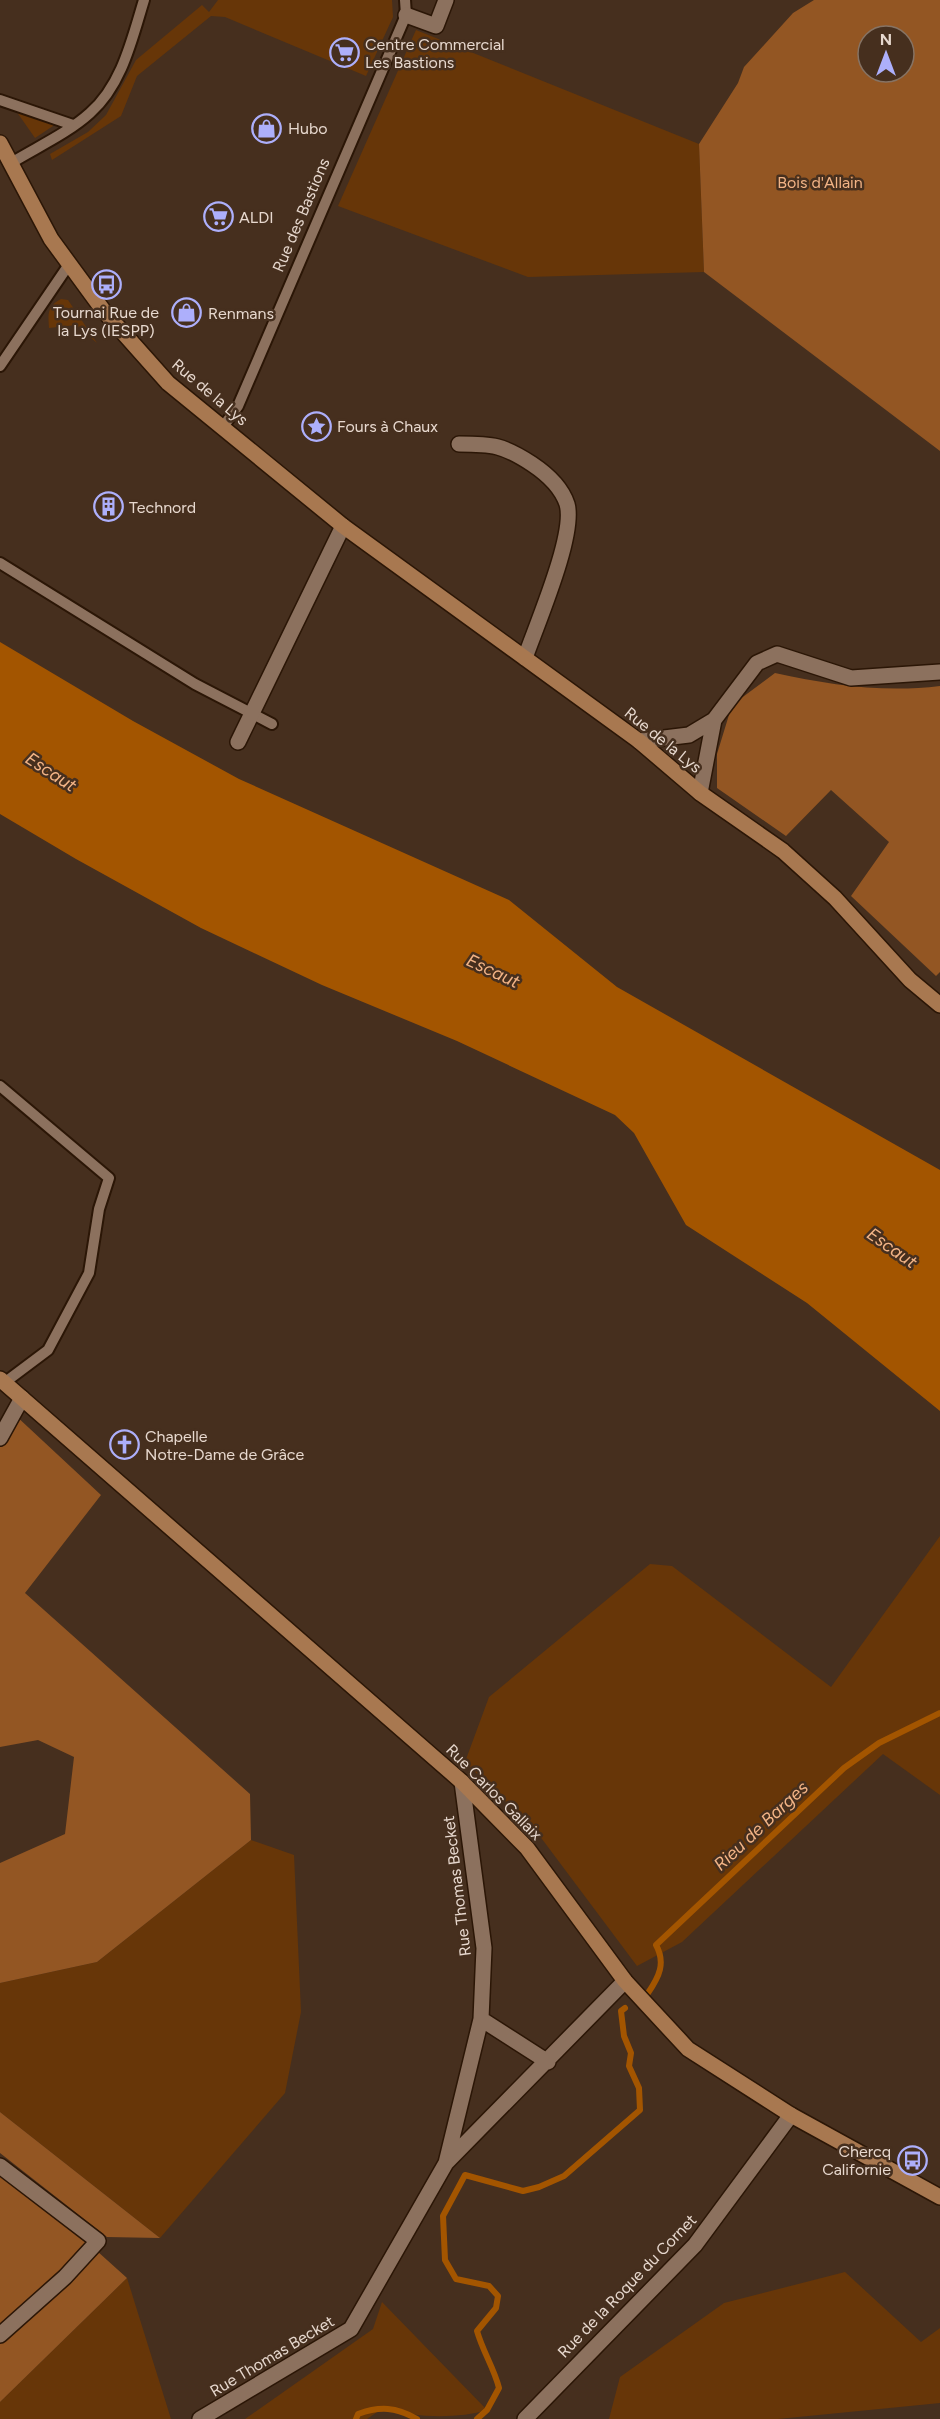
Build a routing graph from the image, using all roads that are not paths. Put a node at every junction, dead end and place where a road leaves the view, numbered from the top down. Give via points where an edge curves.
1 (144, 0) edge
2 (446, 0) edge
3 (406, 7) edge
4 (0, 100) edge
5 (73, 125) junction
6 (0, 143) edge
7 (11, 163) junction
8 (70, 263) junction
9 (0, 366) edge
10 (223, 427) junction
11 (459, 444) dead end
12 (344, 526) junction
13 (0, 563) edge
14 (525, 658) junction
15 (940, 672) edge
16 (253, 714) junction
17 (714, 720) junction
18 (272, 724) dead end
19 (639, 741) junction
20 (238, 742) dead end
21 (700, 793) junction
22 (940, 1005) edge
23 (0, 1086) edge
24 (2, 1381) edge
25 (22, 1398) junction
26 (0, 1438) edge
27 (462, 1782) junction
28 (625, 1981) junction
29 (481, 2019) junction
30 (548, 2062) junction
31 (791, 2115) junction
32 (446, 2163) junction
33 (0, 2166) edge
34 (940, 2197) edge
35 (0, 2335) edge
36 (200, 2419) edge
37 (525, 2419) edge

1 - 5 lane via 128,53 109,91 91,113
2 - 3 street, Rue des Bastions via 436,26
3 - 10 lane, Rue des Bastions via 238,406
4 - 5 lane
5 - 7 lane
6 - 7 main road, Rue de la Lys
7 - 8 main road, Rue de la Lys via 51,239
8 - 9 lane
8 - 10 main road, Rue de la Lys via 102,310 168,383
10 - 12 main road, Rue de la Lys
11 - 14 street via 494,444 520,456 551,476 567,504 568,521 561,554
12 - 14 main road, Rue de la Lys
12 - 16 street
13 - 16 lane via 195,684
14 - 19 main road, Rue de la Lys
15 - 17 street via 850,678 777,654 757,663
16 - 18 lane
16 - 20 street
17 - 19 street via 689,735
17 - 21 street
19 - 21 main road, Rue de la Lys
21 - 22 main road, Rue de la Lys via 783,851 835,898 910,980
23 - 24 lane via 109,1178 99,1209 89,1274 48,1350
24 - 25 main road, Rue Carlos Gallaix
25 - 26 street
25 - 27 main road, Rue Carlos Gallaix
27 - 28 main road, Rue Carlos Gallaix via 527,1848
27 - 29 street, Rue Thomas Becket via 484,1948
28 - 30 street, Rue Thomas Becket
28 - 31 main road, Rue Carlos Gallaix via 688,2049
29 - 30 street
29 - 32 street, Rue Thomas Becket
30 - 32 street, Rue Thomas Becket
31 - 34 main road, Rue Carlos Gallaix
31 - 37 street, Rue de la Roque du Cornet via 695,2245
32 - 36 street, Rue Thomas Becket via 351,2329
33 - 35 street via 98,2241 65,2277

